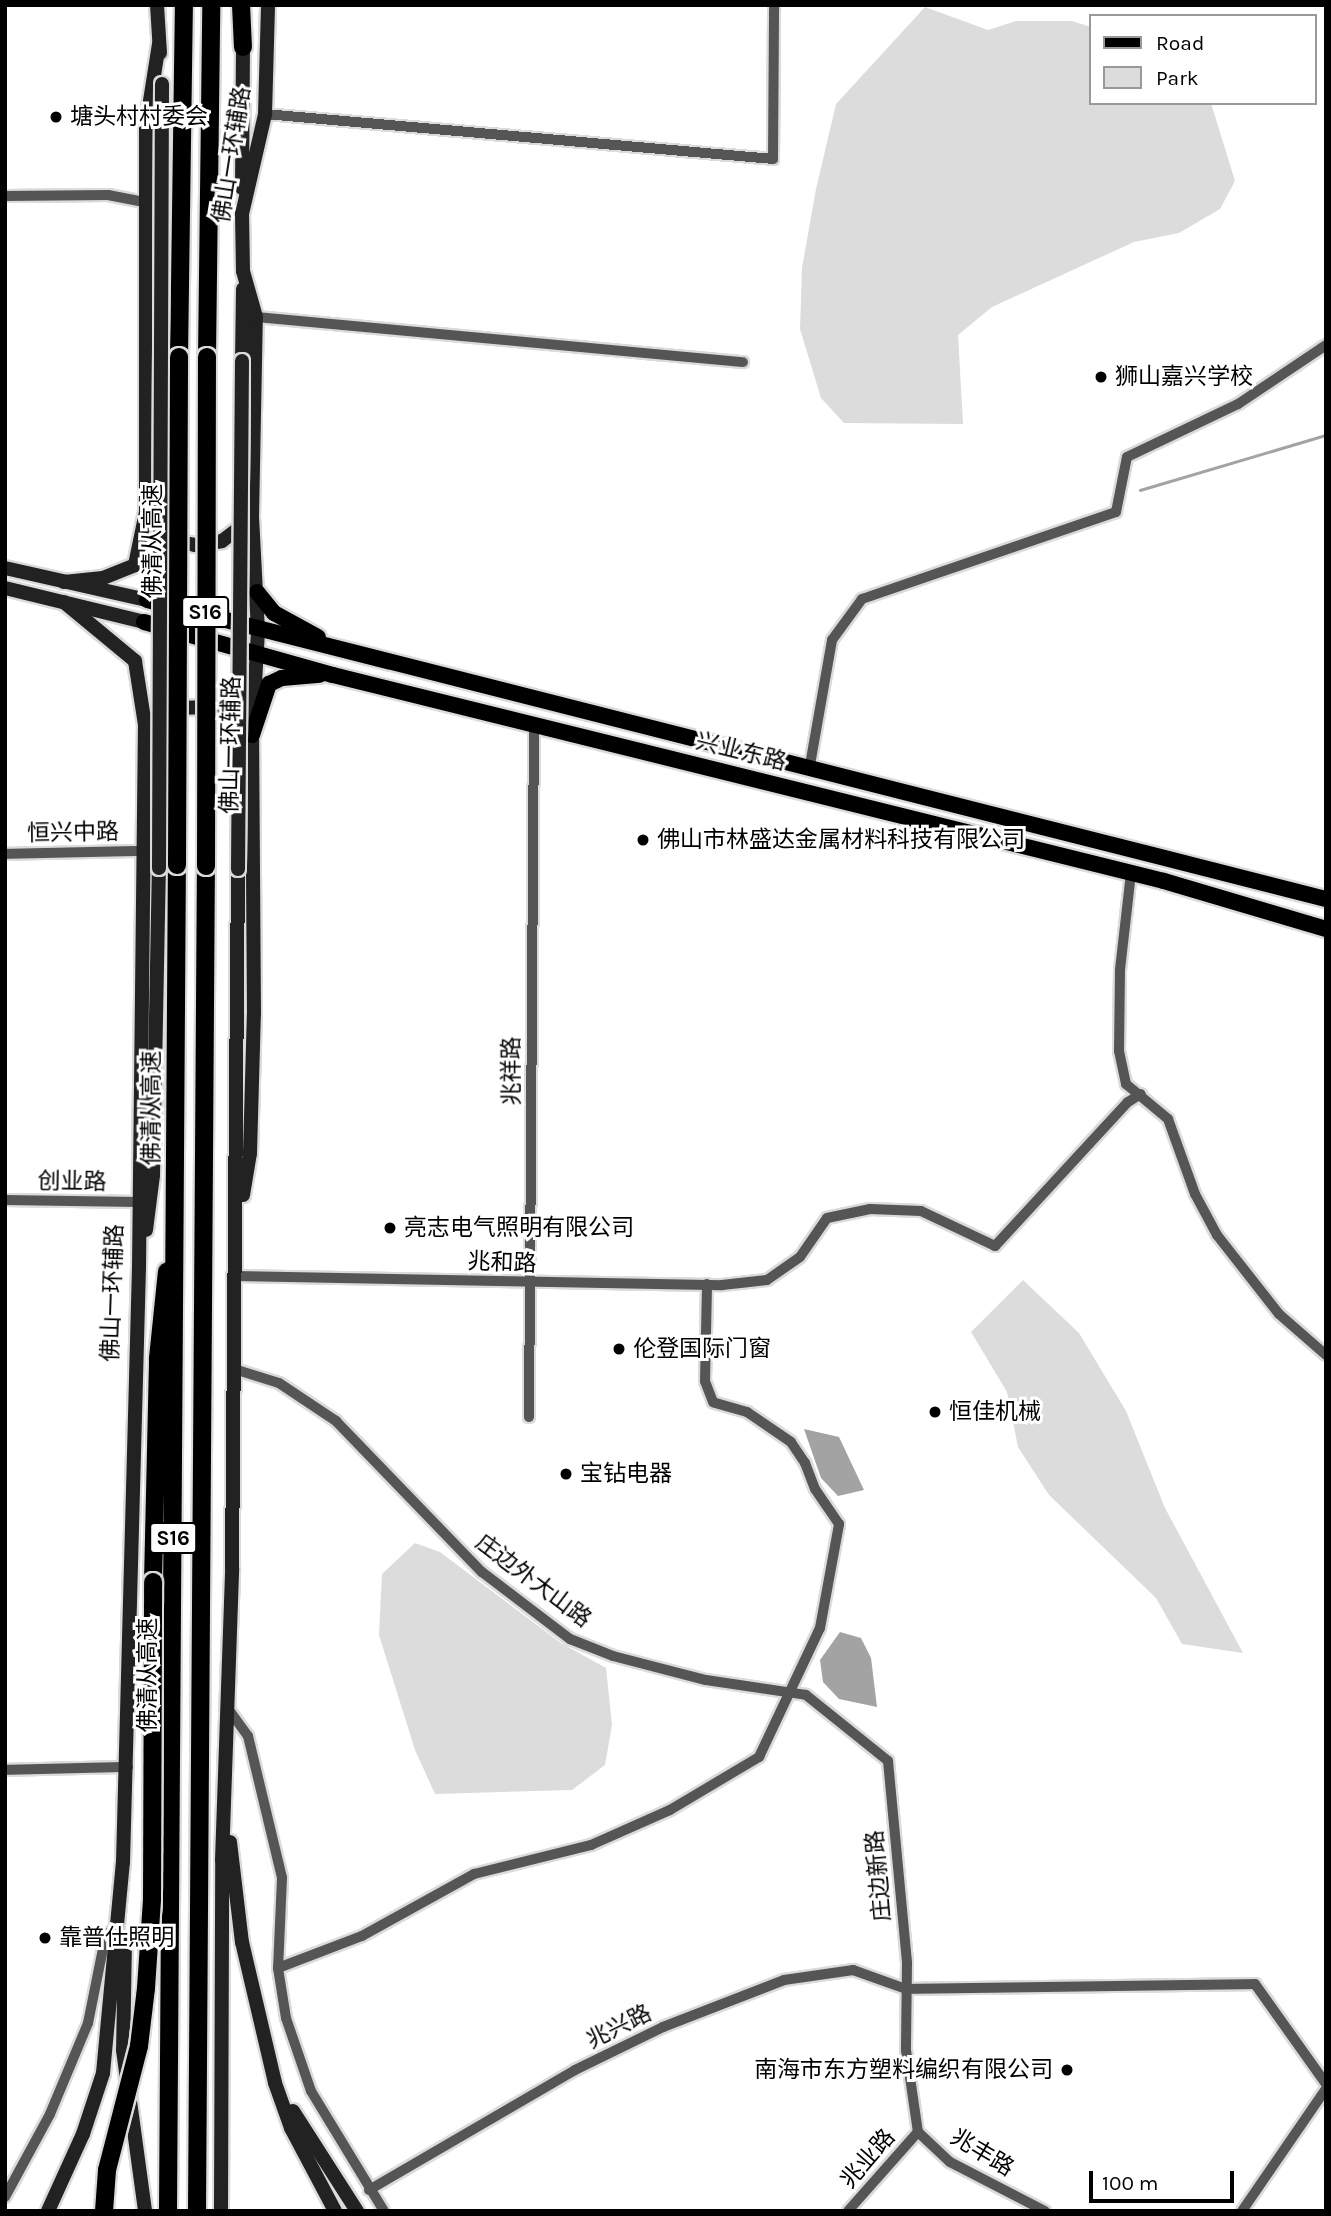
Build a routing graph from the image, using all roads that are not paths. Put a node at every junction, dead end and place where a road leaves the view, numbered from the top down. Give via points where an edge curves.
1 (157, 5) edge
2 (184, 5) edge
3 (211, 5) edge
4 (242, 5) edge
5 (268, 5) edge
6 (774, 5) edge
7 (159, 44) junction
8 (243, 47) joint
9 (265, 114) junction
10 (5, 197) edge
11 (149, 203) junction
12 (242, 214) junction
13 (243, 271) junction
14 (256, 317) junction
15 (1326, 345) edge
16 (743, 362) dead end
17 (146, 512) junction
18 (252, 518) junction
19 (5, 568) edge
20 (64, 582) junction
21 (5, 588) edge
22 (257, 592) junction
23 (146, 600) joint
24 (64, 602) junction
25 (144, 622) joint
26 (258, 631) junction
27 (255, 651) junction
28 (352, 653) junction
29 (333, 675) junction
30 (534, 724) junction
31 (145, 726) junction
32 (252, 735) junction
33 (810, 765) junction
34 (141, 851) junction
35 (5, 853) edge
36 (1130, 873) junction
37 (1164, 881) junction
38 (1326, 899) edge
39 (1326, 921) edge
40 (1326, 929) edge
41 (1141, 1094) junction
42 (177, 1188) junction
43 (5, 1199) edge
44 (138, 1202) junction
45 (237, 1220) junction
46 (139, 1267) junction
47 (235, 1276) junction
48 (530, 1284) junction
49 (707, 1284) junction
50 (1326, 1355) edge
51 (234, 1369) junction
52 (528, 1417) dead end
53 (792, 1693) junction
54 (229, 1710) junction
55 (888, 1761) joint
56 (128, 1768) junction
57 (5, 1770) edge
58 (226, 1778) junction
59 (123, 1862) junction
60 (117, 1929) junction
61 (278, 1968) junction
62 (906, 1989) junction
63 (265, 2049) junction
64 (1326, 2087) edge
65 (918, 2132) junction
66 (369, 2190) junction
67 (5, 2197) edge
68 (48, 2211) edge
69 (104, 2211) edge
70 (145, 2211) edge
71 (168, 2211) edge
72 (197, 2211) edge
73 (221, 2211) edge
74 (335, 2211) edge
75 (357, 2211) edge
76 (384, 2211) edge
77 (848, 2211) edge
78 (1045, 2211) edge
79 (1242, 2211) edge

1 - 7 main road
2 - 42 highway, 佛清从高速 / S16, bridge
3 - 72 highway, S16, bridge
4 - 8 highway
5 - 9 main road, 佛山一环辅路
6 - 9 street via 773,159
7 - 11 main road via 146,126
7 - 46 main road, bridge via 159,868 152,1175
8 - 12 main road
9 - 12 main road, 佛山一环辅路
10 - 11 street via 108,195
11 - 17 main road
12 - 13 main road, 佛山一环辅路
13 - 14 main road, 佛山一环辅路
13 - 45 main road, 佛山一环辅路, bridge
14 - 16 street
14 - 18 main road, 佛山一环辅路
15 - 33 street via 1238,404 1128,457 1116,512 862,599 832,640
17 - 18 main road via 164,536 186,545 222,541
17 - 20 main road via 135,565 103,578
18 - 22 main road, 佛山一环辅路
19 - 20 main road
20 - 23 main road
21 - 24 main road
22 - 26 main road, 佛山一环辅路
22 - 28 main road via 289,623
23 - 26 main road, 兴业东路
24 - 25 main road
24 - 31 main road, 佛山一环辅路 via 135,660
25 - 27 main road, 兴业东路
26 - 27 main road, 佛山一环辅路
26 - 28 main road, 兴业东路
27 - 29 main road, 兴业东路
27 - 32 main road, 佛山一环辅路
28 - 33 main road, 兴业东路
29 - 30 main road, 兴业东路
29 - 32 main road via 294,676 269,684
30 - 36 main road, 兴业东路
30 - 48 street, 兆祥路
31 - 32 main road via 165,709 217,707 230,712
31 - 34 main road, 佛山一环辅路
32 - 45 main road, 佛山一环辅路 via 250,1153
33 - 38 main road, 兴业东路
34 - 35 street, 恒兴中路
34 - 44 main road, 佛山一环辅路
36 - 37 main road, 兴业东路
36 - 41 street via 1120,970 1119,1051 1126,1084
37 - 39 main road
37 - 40 main road, 兴业东路
41 - 49 street, 兆和路 via 1128,1102 995,1246 921,1211 870,1209 827,1218 800,1257 767,1280
41 - 50 street via 1168,1119 1195,1194 1217,1235 1279,1314
42 - 69 highway, bridge via 158,1358 152,1899 146,1989 139,2046 107,2170
42 - 71 highway, 佛清从高速 / S16
43 - 44 street, 创业路
44 - 46 main road, 佛山一环辅路
45 - 47 main road, 佛山一环辅路
46 - 56 main road, 佛山一环辅路 via 131,1433
47 - 48 street, 兆和路
47 - 51 main road, 佛山一环辅路
48 - 49 street, 兆和路
48 - 52 street, 兆祥路
49 - 53 street via 705,1381 713,1402 747,1412 791,1442 839,1524 820,1628
51 - 53 street, 庄边外大山路 via 279,1383 336,1421 482,1572 570,1639 613,1656 706,1680
51 - 54 main road, 佛山一环辅路
53 - 55 street, 庄边外大山路 via 806,1695
53 - 61 street via 759,1757 670,1810 591,1845 474,1874 362,1936
54 - 58 main road, 佛山一环辅路
54 - 61 street via 248,1736 282,1878
55 - 62 street, 庄边新路
56 - 57 street
56 - 59 main road, 佛山一环辅路
58 - 63 main road via 236,1904
58 - 73 main road
59 - 60 main road
59 - 70 main road via 123,2050
60 - 67 street via 106,1934 83,2034 50,2114
60 - 68 main road via 103,2073 83,2134
61 - 66 street via 286,2018 311,2091
62 - 64 street via 1255,1984
62 - 65 street, 兆丰路 via 906,2050
62 - 66 street, 兆兴路 via 853,1970 784,1980 725,2000 575,2070
63 - 74 main road via 291,2128
63 - 75 main road via 297,2119
64 - 79 street
65 - 77 street, 兆业路
65 - 78 street, 兆丰路 via 950,2162
66 - 76 street

